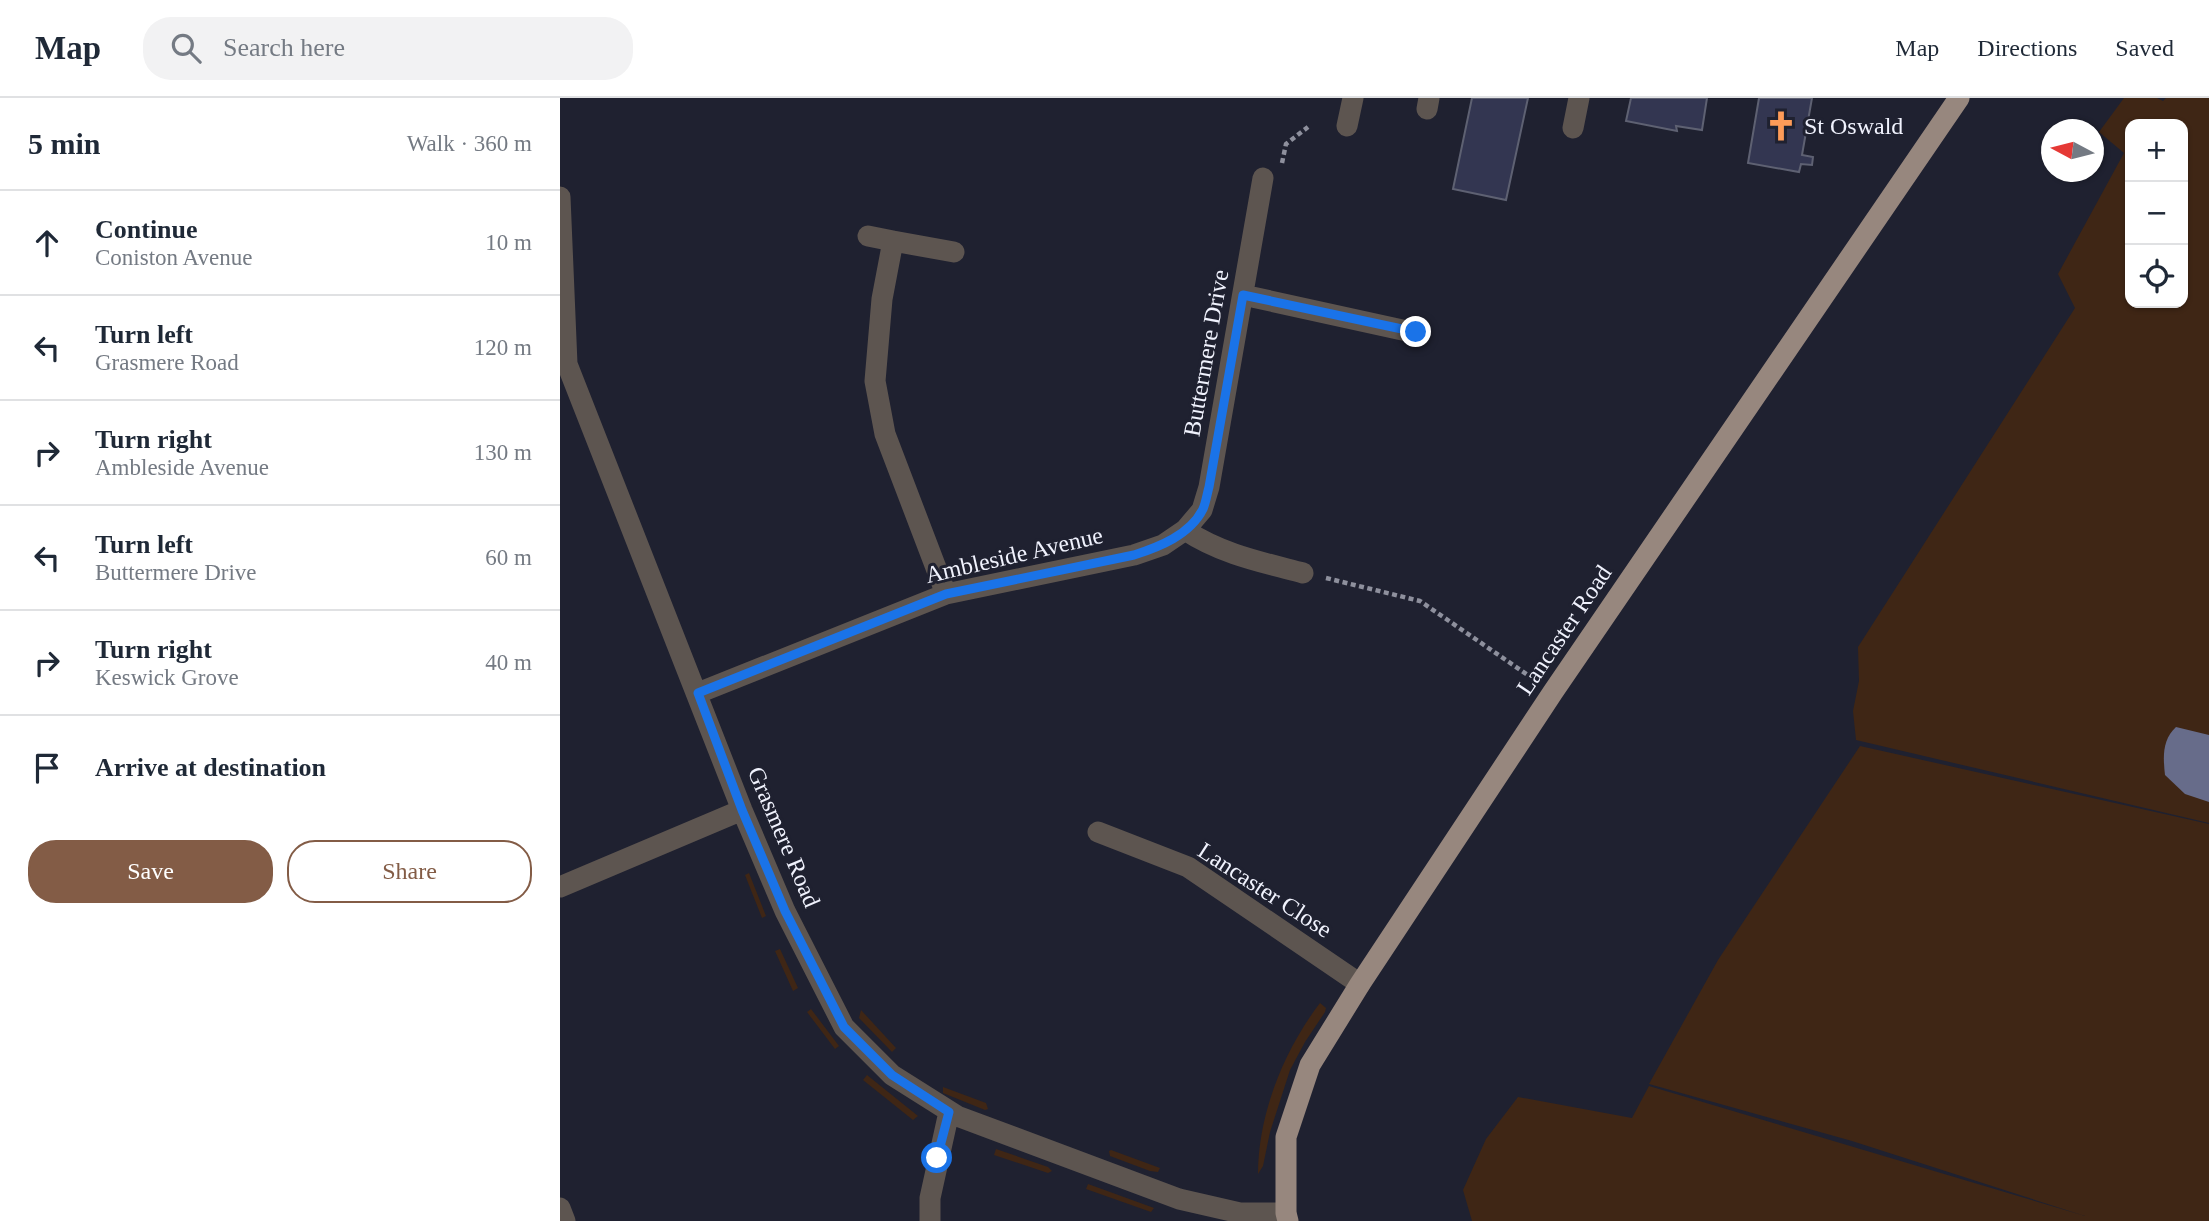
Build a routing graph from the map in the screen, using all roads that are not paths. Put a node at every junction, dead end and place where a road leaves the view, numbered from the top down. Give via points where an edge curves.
1 (1353, 98) edge
2 (1579, 98) edge
3 (1959, 98) edge
4 (1347, 126) dead end
5 (1573, 128) dead end
6 (1263, 178) road end
7 (560, 197) edge
8 (868, 236) dead end
9 (893, 240) junction
10 (954, 252) dead end
11 (562, 262) edge
12 (1243, 295) junction
13 (1416, 332) dead end
14 (1185, 530) junction
15 (1303, 573) road end
16 (946, 594) junction
17 (698, 693) junction
18 (742, 810) junction
19 (1098, 832) dead end
20 (560, 887) edge
21 (1360, 984) junction
22 (949, 1112) junction
23 (1287, 1217) edge
24 (930, 1221) edge

1 - 4 street
2 - 5 street
3 - 21 main road, Lancaster Road via 1553,692
6 - 12 street, Buttermere Drive
7 - 11 street, Grasmere Road
8 - 9 street
9 - 10 street
9 - 16 street via 875,381 885,434
11 - 17 street, Grasmere Road via 567,364
12 - 13 street
12 - 14 street, Buttermere Drive via 1209,487 1202,510
14 - 15 street via 1227,553
14 - 16 street, Ambleside Avenue via 1163,545 1134,555
16 - 17 street, Ambleside Avenue
17 - 18 street, Grasmere Road
18 - 20 street
18 - 22 street, Grasmere Road via 785,911 844,1027 892,1075
19 - 21 street, Lancaster Close via 1188,867
21 - 23 main road, Lancaster Road via 1310,1065 1286,1137
22 - 23 street, Grasmere Road via 1179,1199 1240,1213
22 - 24 street via 930,1198

